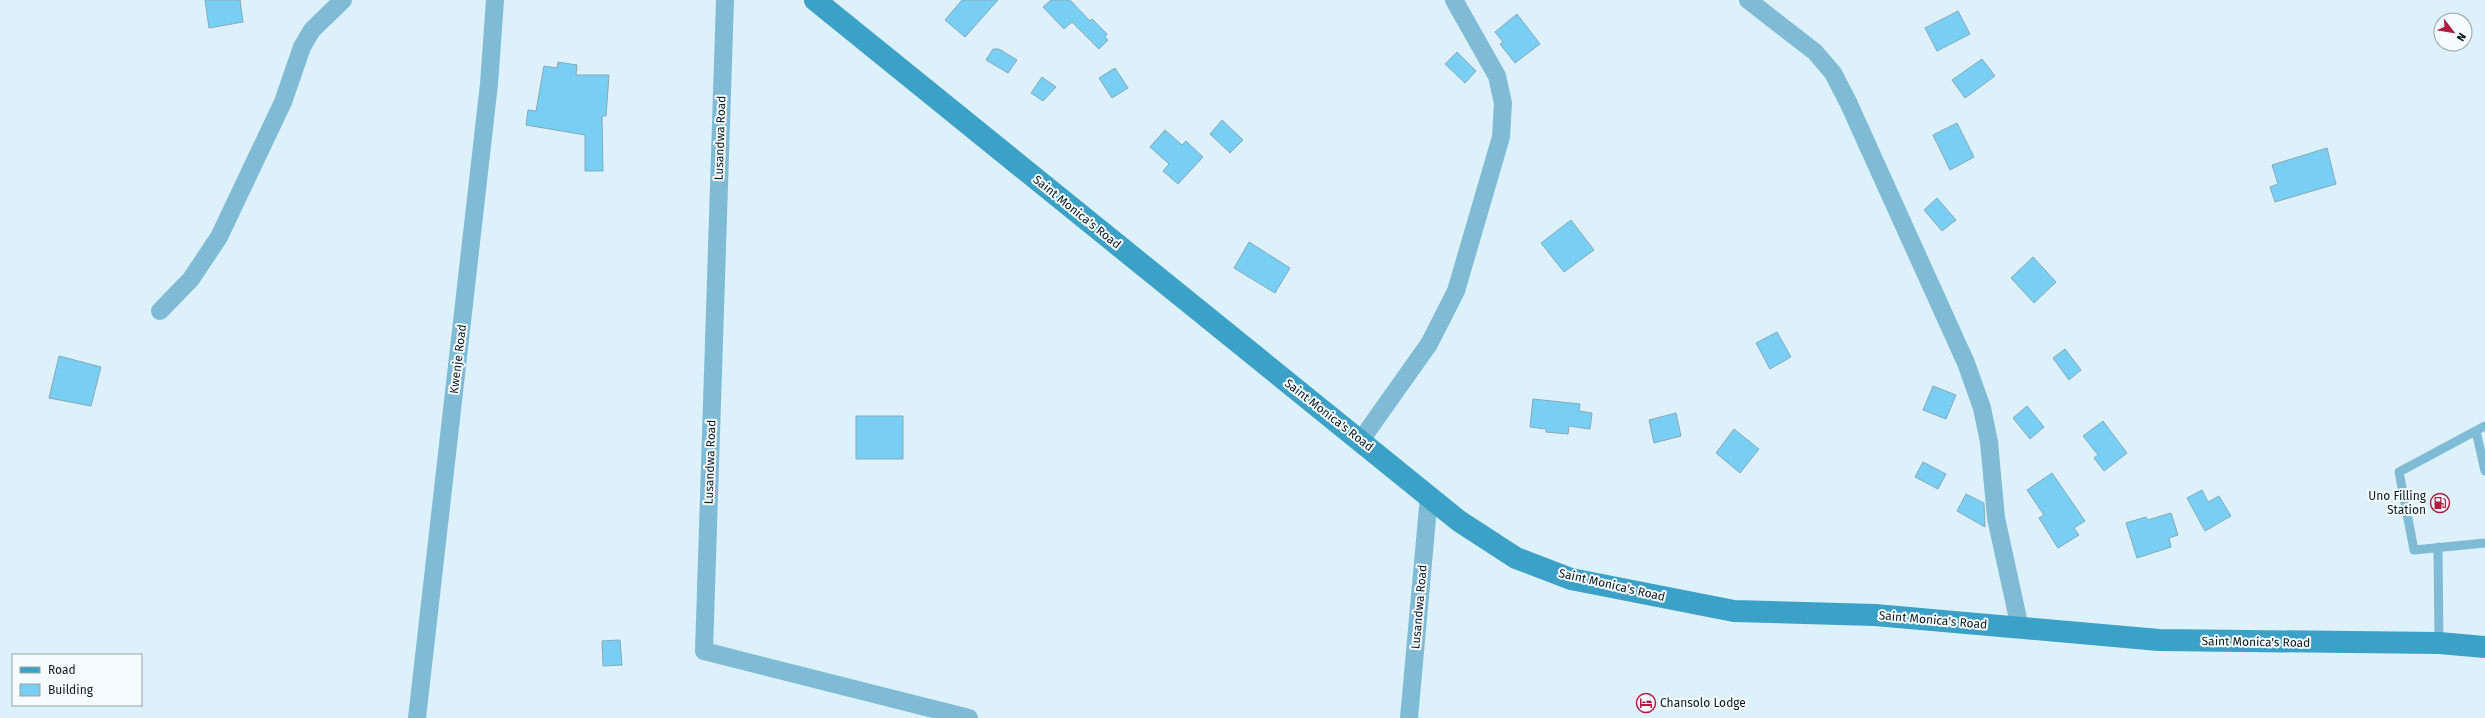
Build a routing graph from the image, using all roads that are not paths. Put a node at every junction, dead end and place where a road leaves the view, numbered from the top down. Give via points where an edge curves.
1 (343, 0) edge
2 (495, 0) edge
3 (725, 0) edge
4 (815, 0) edge
5 (1454, 0) edge
6 (1748, 0) edge
7 (160, 311) dead end
8 (2485, 426) edge
9 (2476, 431) junction
10 (1361, 440) junction
11 (2485, 471) edge
12 (1429, 496) junction
13 (2485, 543) edge
14 (2438, 547) junction
15 (2020, 628) junction
16 (2440, 643) junction
17 (2485, 647) edge
18 (417, 718) edge
19 (969, 718) edge
20 (1409, 718) edge

1 - 7 street via 312,30 302,47 283,102 219,237 191,279
2 - 18 street, Kwenje Road via 489,84
3 - 19 street, Lusandwa Road via 704,651
4 - 10 street, Saint Monica's Road via 1226,334
5 - 10 street via 1497,76 1503,103 1501,137 1456,291 1429,344
6 - 15 street via 1816,52 1833,73 1966,363 1982,408 1989,442 1996,518
8 - 9 lane
9 - 11 lane
9 - 14 lane via 2399,472 2414,550
10 - 12 street, Saint Monica's Road
12 - 15 street, Saint Monica's Road via 1459,521 1516,558 1571,579 1734,611 1875,615
12 - 20 street, Lusandwa Road
13 - 14 lane
14 - 16 lane
15 - 16 street, Saint Monica's Road via 2159,640
16 - 17 street, Saint Monica's Road

